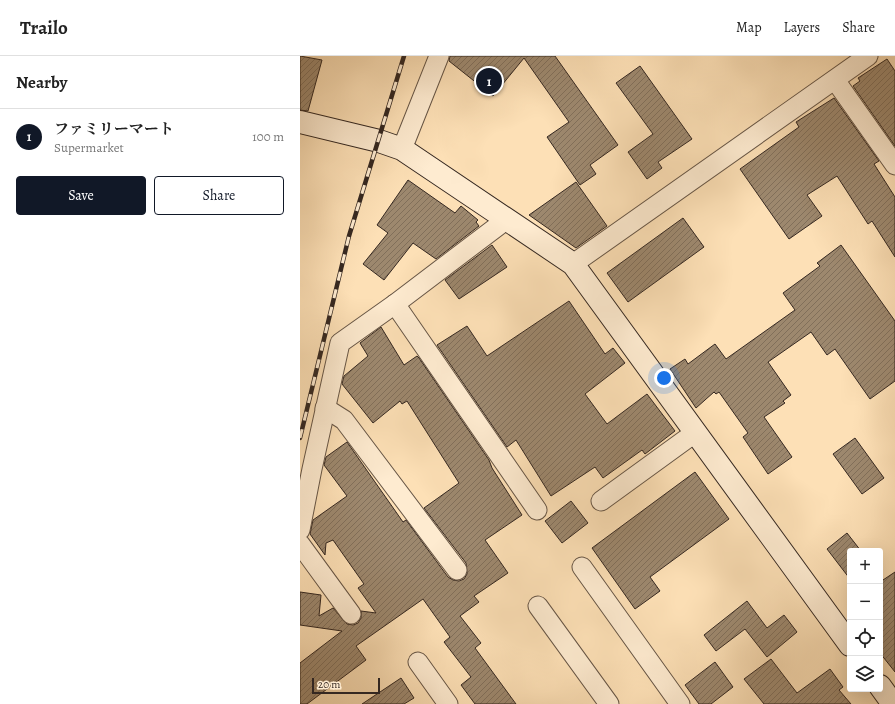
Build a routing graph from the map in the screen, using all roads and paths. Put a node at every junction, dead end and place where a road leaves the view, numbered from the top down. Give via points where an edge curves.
1 (439, 56) edge
2 (868, 56) edge
3 (835, 80) junction
4 (300, 122) edge
5 (402, 149) junction
6 (895, 164) edge
7 (507, 219) junction
8 (573, 264) junction
9 (395, 304) junction
10 (325, 408) junction
11 (696, 432) junction
12 (601, 500) dead end
13 (538, 510) dead end
14 (300, 530) edge
15 (300, 544) edge
16 (582, 567) dead end
17 (457, 570) dead end
18 (538, 606) dead end
19 (352, 614) dead end
20 (847, 640) edge
21 (418, 662) dead end
22 (883, 690) edge
23 (448, 704) edge
24 (609, 704) edge
25 (680, 704) edge
26 (893, 704) edge

1 - 5 street
2 - 3 street
3 - 6 street
3 - 8 street
4 - 5 street
5 - 7 street
7 - 8 street
7 - 9 street
8 - 11 street
9 - 10 street via 340,343
9 - 13 street
10 - 14 street
10 - 17 street via 344,420
11 - 12 street
11 - 20 street
15 - 19 street
16 - 25 street
18 - 24 street
21 - 23 street
22 - 26 street

